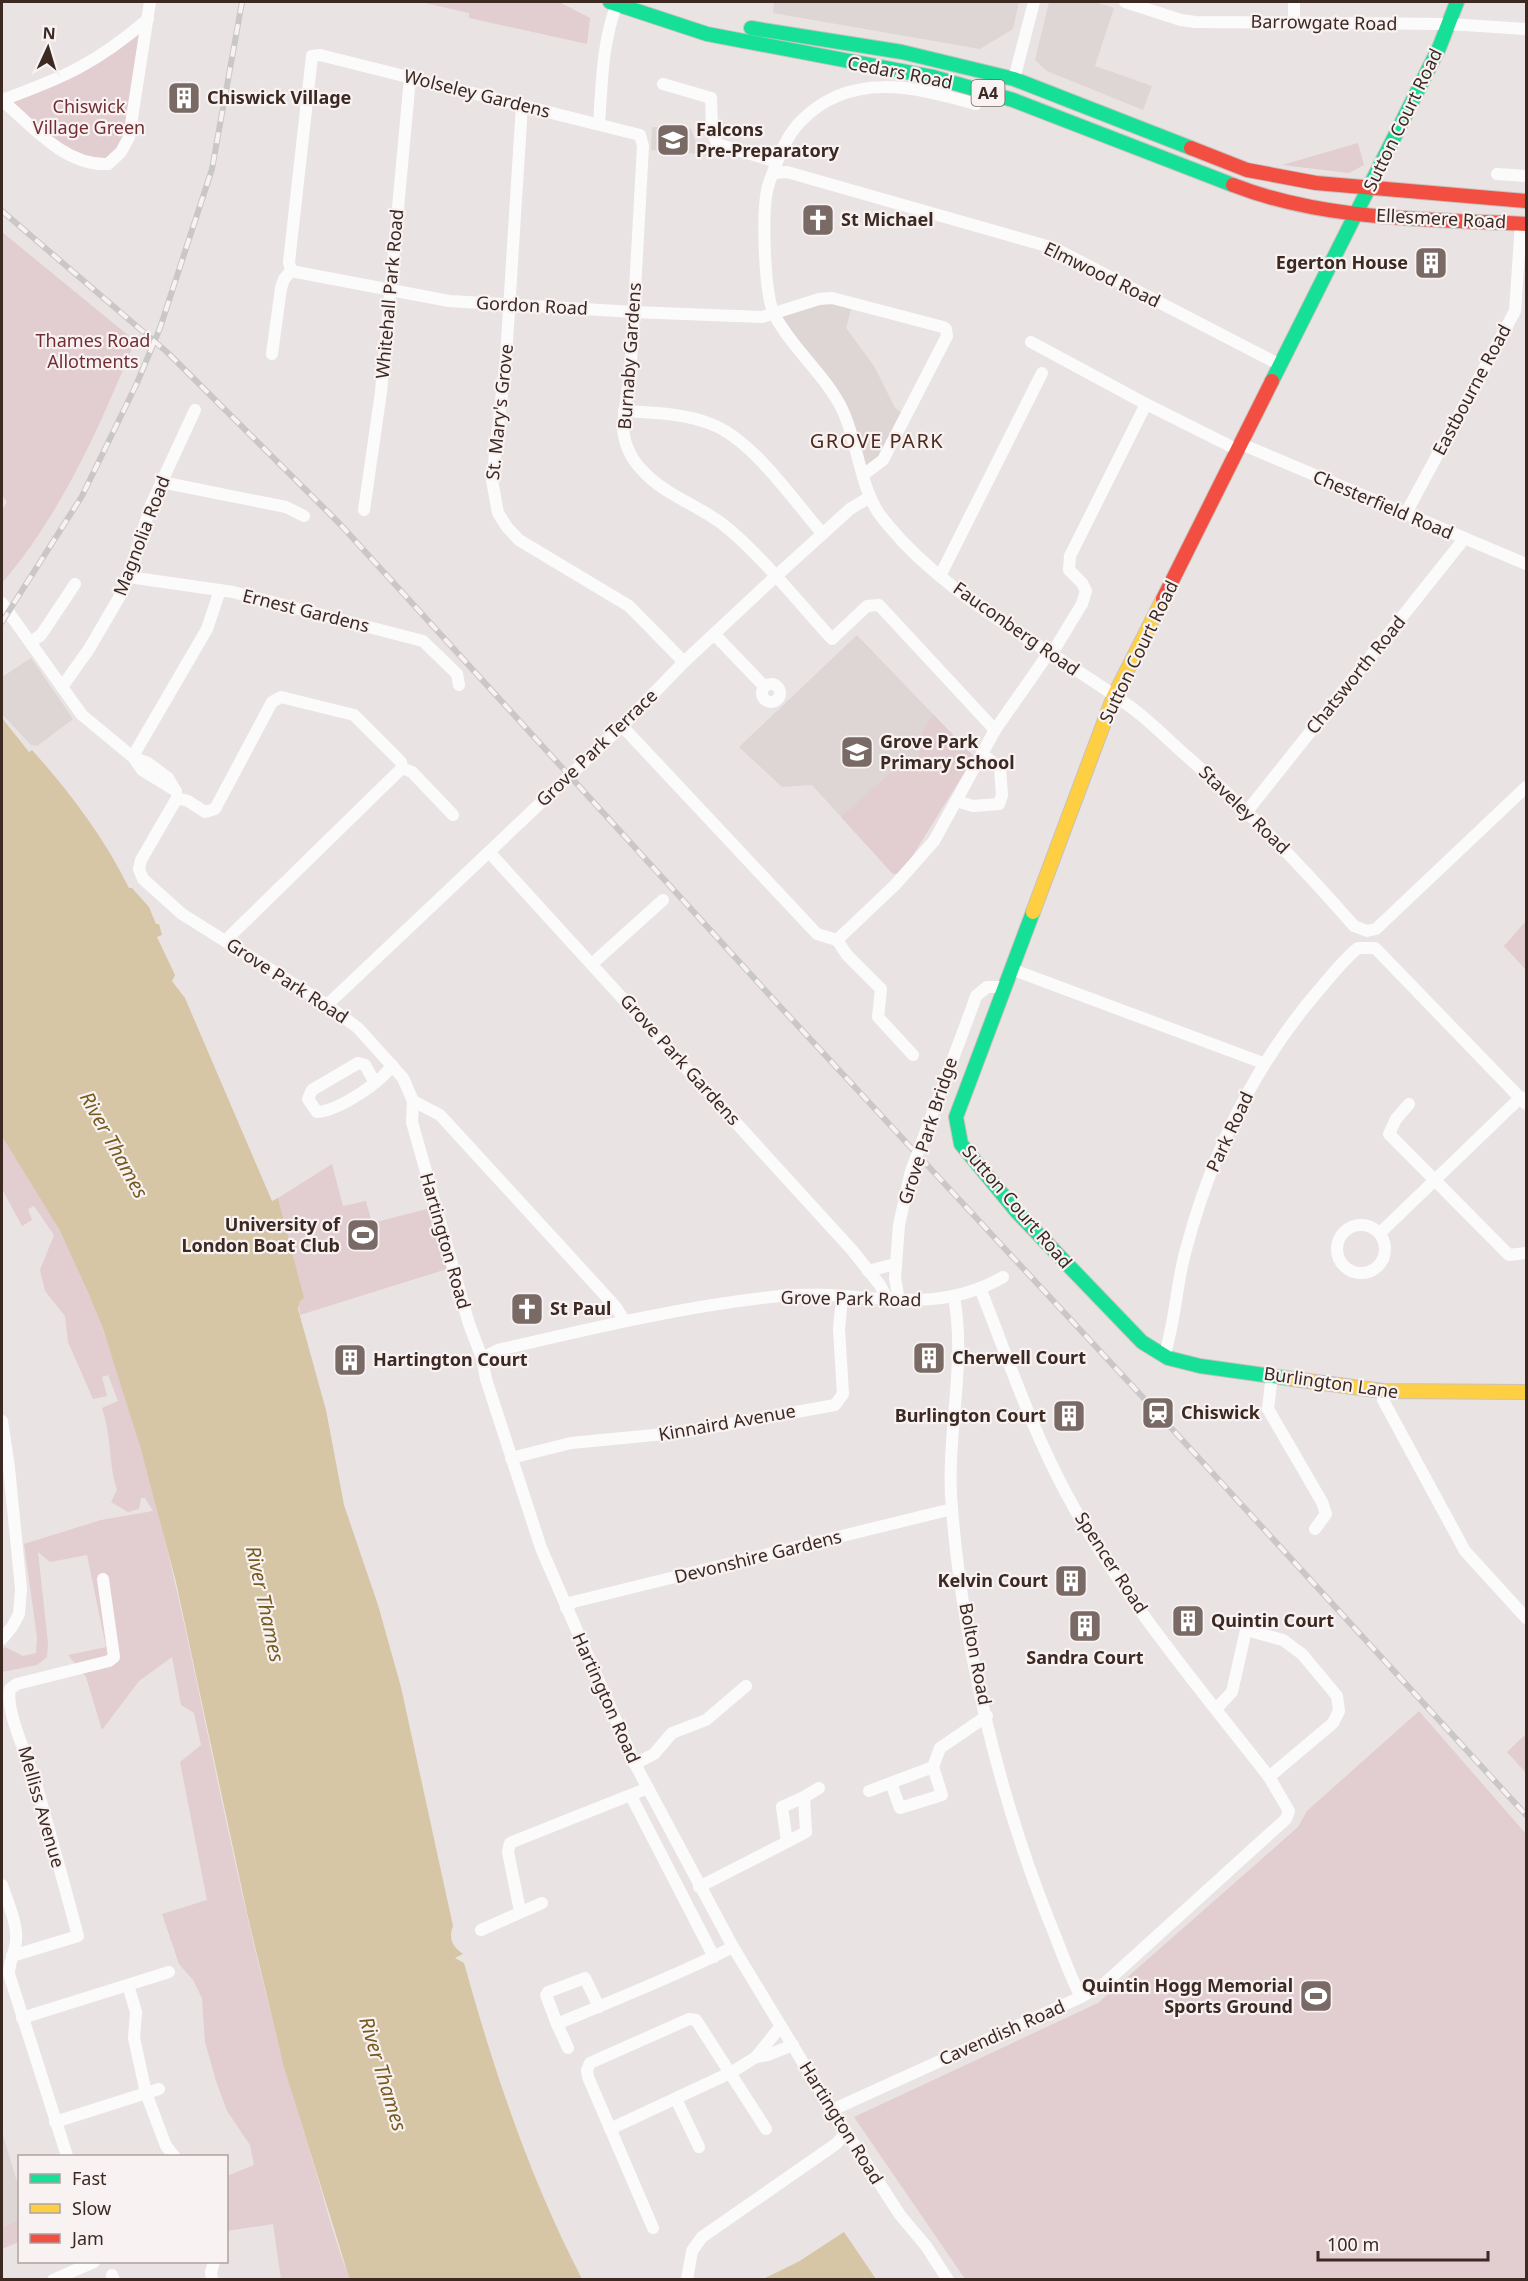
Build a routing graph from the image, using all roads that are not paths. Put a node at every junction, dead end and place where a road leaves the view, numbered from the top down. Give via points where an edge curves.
1 (150, 2) edge
2 (613, 2) edge
3 (1034, 2) edge
4 (1125, 2) edge
5 (1294, 2) edge
6 (1456, 2) edge
7 (148, 19) junction
8 (717, 21) dead end
9 (1294, 23) junction
10 (1449, 24) junction
11 (1527, 29) edge
12 (410, 78) junction
13 (1014, 79) junction
14 (663, 84) dead end
15 (2, 100) edge
16 (976, 104) dead end
17 (522, 105) junction
18 (599, 124) junction
19 (642, 137) joint
20 (776, 167) junction
21 (1497, 174) dead end
22 (1527, 176) edge
23 (1369, 189) junction
24 (1527, 201) edge
25 (1356, 215) junction
26 (1524, 223) edge
27 (291, 271) junction
28 (390, 289) junction
29 (510, 305) junction
30 (634, 312) junction
31 (775, 315) junction
32 (1031, 342) dead end
33 (272, 354) dead end
34 (1280, 365) junction
35 (1042, 374) dead end
36 (1146, 404) junction
37 (195, 410) dead end
38 (624, 411) junction
39 (1240, 447) junction
40 (863, 475) junction
41 (161, 482) junction
42 (870, 497) junction
43 (364, 510) dead end
44 (1405, 515) junction
45 (304, 516) dead end
46 (822, 533) junction
47 (1464, 539) junction
48 (1527, 564) edge
49 (940, 576) junction
50 (129, 577) junction
51 (774, 577) junction
52 (75, 584) dead end
53 (220, 590) junction
54 (2, 603) edge
55 (714, 634) junction
56 (31, 642) junction
57 (1050, 655) junction
58 (684, 662) junction
59 (459, 685) dead end
60 (764, 686) dead end
61 (62, 687) junction
62 (1114, 696) junction
63 (622, 726) junction
64 (995, 730) junction
65 (982, 754) junction
66 (133, 757) junction
67 (402, 768) junction
68 (1527, 787) edge
69 (176, 794) junction
70 (956, 801) junction
71 (1248, 810) junction
72 (453, 815) dead end
73 (489, 852) junction
74 (663, 900) dead end
75 (837, 940) junction
76 (225, 941) junction
77 (593, 963) junction
78 (1011, 969) junction
79 (1005, 987) junction
80 (327, 1005) junction
81 (913, 1055) dead end
82 (1263, 1064) junction
83 (392, 1065) junction
84 (375, 1083) junction
85 (1524, 1100) edge
86 (413, 1101) junction
87 (1409, 1104) dead end
88 (1435, 1179) junction
89 (1380, 1233) junction
90 (1527, 1254) edge
91 (895, 1264) junction
92 (868, 1271) junction
93 (1003, 1277) dead end
94 (980, 1288) junction
95 (954, 1297) junction
96 (842, 1298) junction
97 (894, 1300) junction
98 (624, 1320) junction
99 (1142, 1342) joint
100 (1164, 1356) junction
101 (482, 1358) junction
102 (1272, 1374) junction
103 (1383, 1391) junction
104 (1527, 1392) edge
105 (2, 1421) edge
106 (511, 1458) junction
107 (951, 1509) junction
108 (1314, 1529) dead end
109 (103, 1579) dead end
110 (566, 1608) junction
111 (1527, 1618) edge
112 (2, 1639) edge
113 (746, 1686) dead end
114 (1216, 1709) junction
115 (987, 1716) junction
116 (635, 1764) junction
117 (933, 1767) junction
118 (1269, 1777) junction
119 (891, 1783) junction
120 (648, 1788) junction
121 (819, 1788) dead end
122 (869, 1791) dead end
123 (631, 1796) junction
124 (804, 1797) junction
125 (1289, 1811) joint
126 (787, 1842) junction
127 (2, 1885) edge
128 (699, 1887) junction
129 (542, 1903) dead end
130 (520, 1911) junction
131 (481, 1930) dead end
132 (733, 1947) junction
133 (12, 1956) junction
134 (714, 1957) junction
135 (169, 1972) dead end
136 (128, 1985) junction
137 (1081, 1997) junction
138 (599, 2007) junction
139 (22, 2018) junction
140 (557, 2024) junction
141 (781, 2026) junction
142 (793, 2045) junction
143 (568, 2048) dead end
144 (756, 2056) junction
145 (732, 2072) junction
146 (159, 2089) dead end
147 (146, 2093) junction
148 (676, 2099) junction
149 (832, 2110) junction
150 (56, 2122) junction
151 (610, 2129) junction
152 (766, 2129) dead end
153 (846, 2133) junction
154 (699, 2147) dead end
155 (66, 2155) edge
156 (173, 2155) edge
157 (653, 2228) dead end
158 (921, 2243) junction
159 (92, 2263) edge
160 (214, 2263) edge
161 (53, 2280) edge
162 (212, 2280) edge
163 (687, 2280) edge
164 (940, 2280) edge
165 (948, 2280) edge

1 - 7 street
2 - 18 street
2 - 25 main road, Cedars Road / A4 via 707,34 933,77 1012,100 1260,196
3 - 13 street
4 - 9 street, Barrowgate Road via 1181,20
5 - 9 street
6 - 10 main road, Sutton Court Road
7 - 15 street via 94,61 60,79
7 - 15 street via 129,137 108,165 92,165 68,157
8 - 13 main road, Cedars Road / A4 via 902,52
9 - 10 street, Barrowgate Road
10 - 11 street, Barrowgate Road
10 - 23 main road, Sutton Court Road
12 - 17 street, Wolseley Gardens
12 - 27 street, Wolseley Gardens via 312,56
12 - 28 street, Whitehall Park Road
13 - 23 main road, Cedars Road / A4 via 1247,170
14 - 20 street, Elmwood Road via 711,98 712,129 717,144
16 - 20 street via 919,90 859,87 840,93 809,113 795,127
17 - 18 street, Wolseley Gardens
17 - 29 street, St. Mary's Grove
18 - 19 street, Wolseley Gardens
19 - 30 street, Burnaby Gardens
20 - 31 street via 769,183 766,233 768,294
20 - 34 street, Elmwood Road via 1054,248
21 - 22 street
23 - 24 main road, Ellesmere Road / A4
23 - 25 main road, Sutton Court Road
25 - 26 main road, Ellesmere Road / A4
25 - 34 main road, Sutton Court Road
26 - 44 street, Eastbourne Road via 1515,311
27 - 28 street, Gordon Road
27 - 33 street via 281,288
28 - 29 street, Gordon Road via 449,301
28 - 43 street, Whitehall Park Road via 381,392
29 - 30 street, Gordon Road
29 - 58 street, St. Mary's Grove via 492,472 498,513 527,546 634,610
30 - 31 street, Gordon Road
30 - 38 street, Burnaby Gardens
31 - 40 street, Fauconberg Road via 839,404
31 - 40 street, Gordon Road via 810,301 832,298 946,329 946,336 883,460
32 - 36 street, Chesterfield Road
34 - 39 main road, Sutton Court Road
35 - 49 street
36 - 39 street, Chesterfield Road
36 - 57 street via 1071,556 1069,570 1086,591
37 - 41 street, Magnolia Road
38 - 46 street via 681,416 724,430 753,455
38 - 51 street, Burnaby Gardens via 626,443 643,472 724,525
39 - 44 street, Chesterfield Road
39 - 62 main road, Sutton Court Road
40 - 42 street, Fauconberg Road
41 - 45 street via 286,507
41 - 50 street, Magnolia Road
42 - 46 street, Grove Park Terrace
42 - 49 street, Fauconberg Road via 888,524
44 - 47 street, Chesterfield Road
46 - 51 street, Grove Park Terrace
47 - 48 street, Chesterfield Road
47 - 71 street, Chatsworth Road
49 - 57 street, Fauconberg Road via 1000,623
50 - 53 street, Ernest Gardens
50 - 61 street, Magnolia Road via 89,650
51 - 55 street, Grove Park Terrace
51 - 64 street, Burnaby Gardens via 832,639 867,606 879,605
52 - 56 street via 41,635
53 - 59 street, Ernest Gardens via 423,641 457,674
53 - 66 street via 207,629
54 - 56 street
55 - 58 street, Grove Park Terrace
55 - 60 street
56 - 61 street
57 - 62 street, Fauconberg Road
57 - 64 street
58 - 63 street, Grove Park Terrace
61 - 66 street via 92,724
62 - 71 street, Staveley Road
62 - 78 main road, Sutton Court Road
63 - 73 street, Grove Park Terrace
63 - 75 street via 817,934
64 - 65 street
65 - 70 street
65 - 70 street via 1000,768 999,804 973,806
66 - 69 street via 160,771
67 - 69 street via 401,762 354,715 278,697 215,808 205,812
67 - 72 street via 412,772
67 - 76 street
68 - 71 street, Staveley Road via 1376,929 1367,931 1354,926
69 - 76 street, Grove Park Road via 143,854 140,873 170,904
70 - 75 street via 934,841
73 - 77 street, Grove Park Gardens
73 - 80 street, Grove Park Terrace
74 - 77 street
75 - 81 street via 881,989 878,1017
76 - 80 street, Grove Park Road
77 - 92 street, Grove Park Gardens
78 - 79 main road, Sutton Court Road
78 - 82 street
79 - 91 street, Grove Park Bridge, bridge via 987,987 976,996 912,1171 899,1225
79 - 99 main road, Sutton Court Road via 956,1117 958,1136 1017,1212
80 - 83 street, Grove Park Road via 358,1028
82 - 85 street, Park Road via 1349,955 1367,947 1380,953
82 - 100 street, Park Road via 1208,1178 1178,1280
83 - 84 street via 386,1076
83 - 86 street, Grove Park Road
84 - 84 street via 329,1112 317,1112 308,1099 312,1090 358,1063 365,1065
85 - 88 street
86 - 98 street via 440,1114
86 - 101 street, Hartington Road via 412,1118 418,1143
87 - 88 street via 1389,1134
88 - 89 street
88 - 90 street via 1509,1255
89 - 89 street via 1366,1225 1344,1231 1337,1253 1344,1266 1358,1273 1381,1264 1386,1248
91 - 92 street
91 - 97 street, Grove Park Bridge
92 - 97 street, Grove Park Gardens
93 - 94 street, Grove Park Road
94 - 95 street, Grove Park Road
94 - 114 street, Spencer Road via 1053,1466 1083,1523 1123,1586
95 - 97 street, Grove Park Road
95 - 107 street, Bolton Road via 958,1326
96 - 97 street, Grove Park Road
96 - 98 street, Grove Park Road via 782,1296
96 - 106 street, Kinnaird Avenue via 839,1329 843,1395 835,1405 685,1432 571,1443
98 - 101 street, Grove Park Road via 498,1350
99 - 100 main road, Burlington Lane
100 - 102 main road, Burlington Lane via 1200,1366
101 - 106 street, Hartington Road
102 - 103 main road, Burlington Lane
102 - 108 street via 1268,1409 1326,1514
103 - 104 main road, Burlington Lane
103 - 111 street via 1383,1400 1465,1551
105 - 112 street via 21,1589 19,1614
106 - 110 street, Hartington Road via 533,1528
107 - 110 street, Devonshire Gardens via 573,1602
107 - 115 street, Bolton Road via 971,1644
109 - 133 street, Melliss Avenue via 114,1657 17,1684 8,1695 78,1936
110 - 116 street, Hartington Road
113 - 116 street via 706,1720 672,1733 654,1754
114 - 118 street, Spencer Road
114 - 118 street via 1232,1692 1246,1630 1269,1634 1295,1648 1337,1696 1334,1723
115 - 117 street via 940,1748
115 - 137 street, Bolton Road via 1019,1840
116 - 120 street, Hartington Road
117 - 119 street
117 - 119 street via 942,1795 900,1808
118 - 125 street, Spencer Road
119 - 122 street
120 - 123 street
120 - 128 street, Hartington Road
121 - 124 street
123 - 130 street via 510,1843 508,1852
123 - 134 street
124 - 126 street via 806,1832
124 - 126 street via 782,1807
125 - 137 street, Cavendish Road via 1286,1819 1104,1984
126 - 128 street
127 - 133 street via 15,1930
128 - 132 street, Hartington Road
129 - 130 street
130 - 131 street
132 - 134 street
132 - 141 street, Hartington Road
133 - 139 street via 9,1974
134 - 138 street
135 - 136 street
136 - 139 street
136 - 147 street via 136,2012 134,2038
137 - 149 street, Cavendish Road
138 - 140 street
138 - 140 street via 585,1978 548,1992 547,2000
139 - 150 street
140 - 143 street
141 - 142 street, Hartington Road
141 - 144 street
142 - 144 street
142 - 149 street, Hartington Road
144 - 145 street
145 - 148 street
145 - 151 street via 701,2025 689,2019 590,2063 588,2077
145 - 152 street
146 - 147 street
147 - 150 street
147 - 156 street
148 - 151 street
148 - 154 street
149 - 153 street, Hartington Road
150 - 155 street
151 - 157 street
153 - 158 street, Hartington Road
153 - 163 street via 836,2144 702,2237 692,2251
158 - 164 street, Hartington Road via 921,2251
158 - 165 street, Hartington Road via 927,2246
159 - 161 street
160 - 162 street

